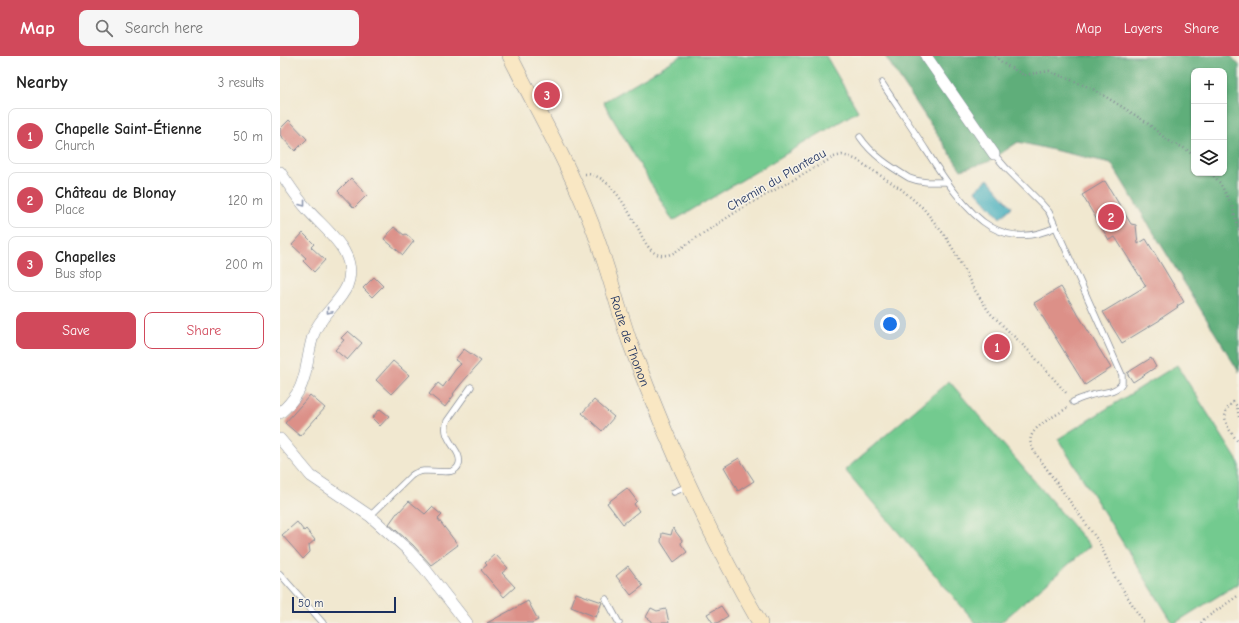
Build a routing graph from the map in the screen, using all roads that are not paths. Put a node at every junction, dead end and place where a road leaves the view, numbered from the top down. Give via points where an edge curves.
1 (510, 56) edge
2 (926, 56) edge
3 (882, 84) dead end
4 (860, 137) dead end
5 (994, 154) joint
6 (280, 172) edge
7 (947, 182) junction
8 (1056, 227) junction
9 (471, 387) dead end
10 (1073, 402) road end
11 (280, 413) edge
12 (280, 439) edge
13 (688, 485) junction
14 (674, 492) dead end
15 (370, 516) junction
16 (280, 574) edge
17 (606, 599) dead end
18 (324, 623) edge
19 (467, 623) edge
20 (619, 623) edge
21 (760, 623) edge

1 - 13 main road, Route de Thonon via 580,196 640,369
2 - 5 street
3 - 7 lane
4 - 7 lane via 876,155 909,178
5 - 8 lane via 1046,208
6 -> 11 street via 306,209 338,242 346,255 350,271 346,286 316,329 299,391
7 - 8 lane via 974,213 991,227 1002,232 1012,235 1035,235
8 - 10 lane via 1123,379 1117,388
9 - 15 lane via 445,426 445,432 459,456 457,468 450,472 417,472
12 - 15 street via 311,476
13 - 14 lane
13 - 21 main road, Route de Thonon
15 - 19 street via 416,559
16 - 18 lane
17 - 20 lane

